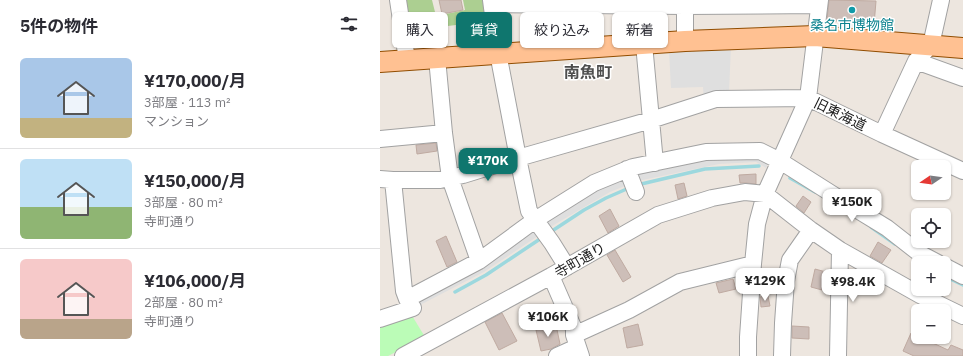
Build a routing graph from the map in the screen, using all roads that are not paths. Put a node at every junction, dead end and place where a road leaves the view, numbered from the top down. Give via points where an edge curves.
1 (398, 0) edge
2 (941, 0) edge
3 (492, 2) edge
4 (685, 3) edge
5 (820, 3) edge
6 (815, 36) junction
7 (685, 41) junction
8 (668, 42) edge
9 (930, 45) junction
10 (612, 46) edge
11 (644, 48) edge
12 (963, 48) edge
13 (498, 54) junction
14 (437, 58) junction
15 (406, 60) junction
16 (916, 61) junction
17 (380, 62) edge
18 (963, 78) edge
19 (808, 98) junction
20 (651, 120) junction
21 (444, 133) junction
22 (882, 134) junction
23 (380, 140) edge
24 (518, 158) junction
25 (780, 161) junction
26 (655, 162) junction
27 (963, 171) edge
28 (383, 178) edge
29 (450, 178) junction
30 (765, 194) junction
31 (537, 222) junction
32 (810, 230) junction
33 (840, 250) junction
34 (925, 256) edge
35 (479, 261) junction
36 (753, 264) junction
37 (567, 267) junction
38 (951, 270) edge
39 (551, 276) junction
40 (963, 276) edge
41 (407, 299) junction
42 (963, 316) edge
43 (380, 319) edge
44 (577, 346) edge
45 (403, 356) edge
46 (558, 356) edge
47 (748, 356) edge
48 (782, 356) edge
49 (838, 356) edge

1 - 15 street
2 - 9 street
3 - 4 street
3 - 13 street
4 - 5 street
4 - 7 street
5 - 6 street, 旧東海道
6 - 7 main road
6 - 9 main road
6 - 19 street, 旧東海道
7 - 8 main road
9 - 12 main road
9 - 16 street
10 - 13 main road
11 - 20 street
13 - 14 main road
13 - 24 street
14 - 15 main road
14 - 21 street
15 - 17 main road
16 - 18 street
16 - 22 street
19 - 20 street via 716,99
19 - 22 street, 旧東海道
19 - 25 street
20 - 24 street
20 - 26 street
21 - 23 street
21 - 29 street
22 - 27 street, 旧東海道
24 - 29 street
24 - 31 street via 529,211
25 - 26 street via 760,152 706,152
25 - 30 street
25 - 34 street via 887,228
26 - 31 street via 632,181 594,183
28 - 29 street
28 - 41 street
29 - 35 street
30 - 32 street
30 - 36 street via 757,224
30 - 37 street, 寺町通り via 745,192 712,198 658,215
31 - 35 street
31 - 37 street
32 - 33 street
32 - 48 street via 790,260 786,281
33 - 42 street
33 - 49 street
35 - 41 street
36 - 44 street via 680,282 629,310
36 - 47 street
37 - 39 street, 寺町通り
38 - 40 street
39 - 44 street via 574,329
39 - 45 street, 寺町通り
41 - 43 street via 412,308
44 - 46 street

